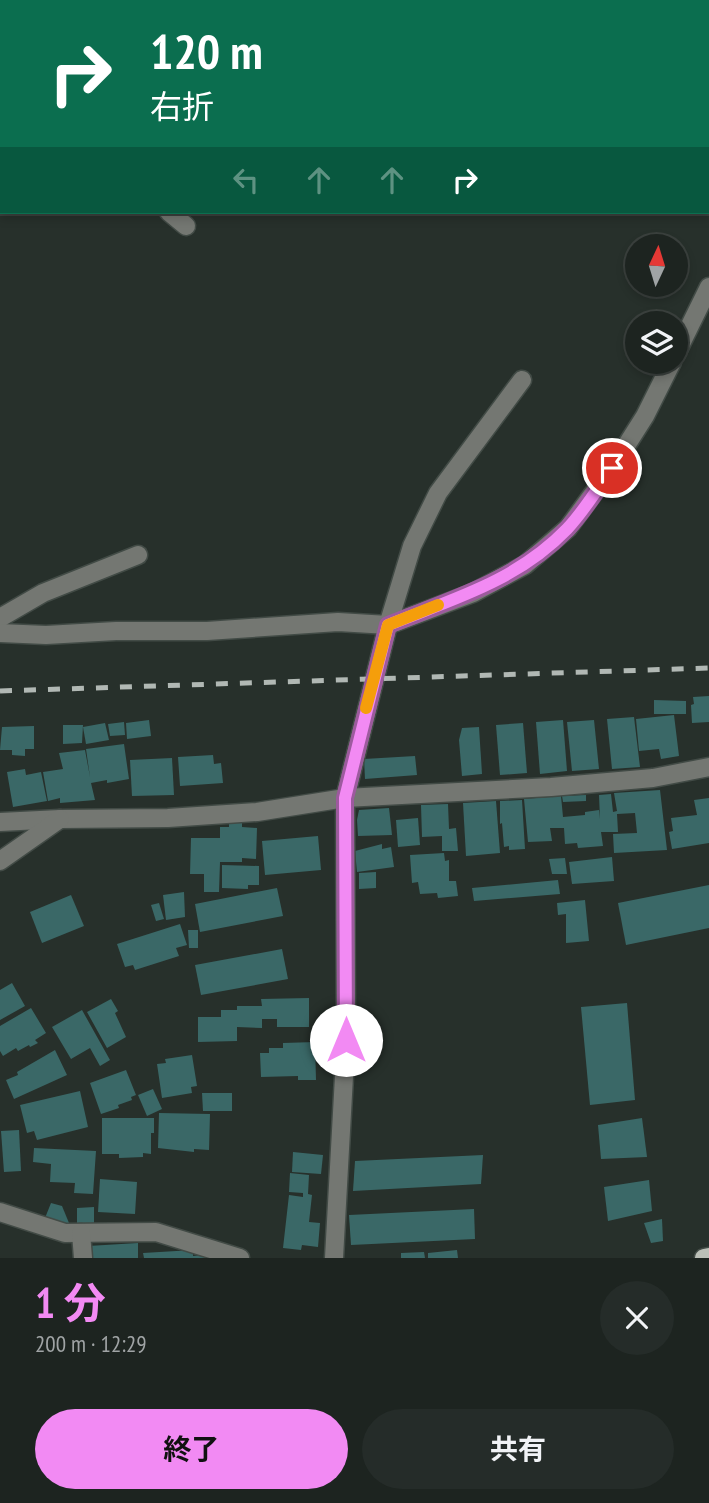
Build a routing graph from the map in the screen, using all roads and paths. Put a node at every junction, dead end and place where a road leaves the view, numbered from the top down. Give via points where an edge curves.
1 (171, 214) edge
2 (186, 226) dead end
3 (709, 287) edge
4 (688, 330) edge
5 (666, 374) edge
6 (522, 380) dead end
7 (138, 555) dead end
8 (0, 618) edge
9 (388, 625) junction
10 (0, 633) edge
11 (709, 767) edge
12 (345, 798) junction
13 (60, 819) junction
14 (0, 822) edge
15 (0, 862) edge
16 (0, 1212) edge
17 (81, 1233) junction
18 (709, 1257) edge
19 (83, 1258) edge
20 (240, 1258) edge
21 (334, 1258) edge
22 (704, 1258) edge

1 - 2 street
3 - 4 street
5 - 9 street via 619,458 568,528 525,565 473,593
6 - 9 street via 438,493 412,545
7 - 8 street via 43,593
9 - 10 street via 338,622 207,631
9 - 12 street
11 - 12 street via 653,778 551,787
12 - 13 street via 257,812
12 - 21 street via 346,1040
13 - 14 street
13 - 15 street
16 - 17 street via 65,1233
17 - 19 street
17 - 20 street via 156,1232
18 - 22 main road

